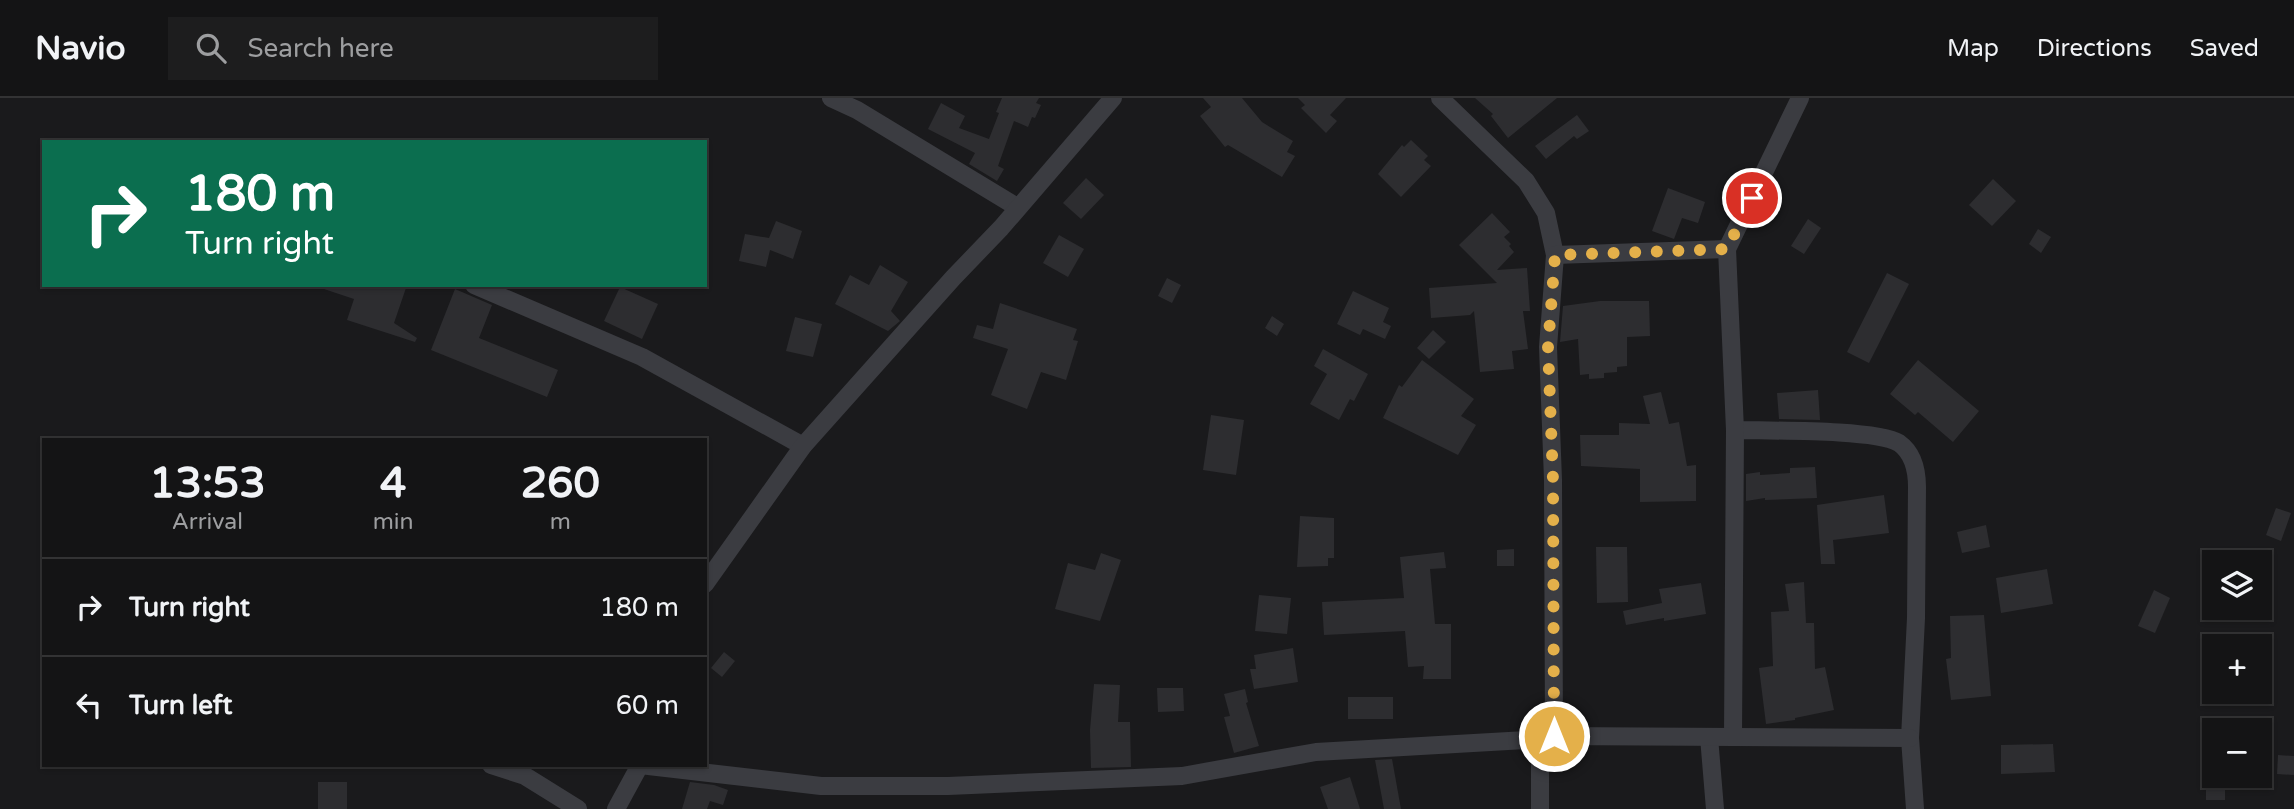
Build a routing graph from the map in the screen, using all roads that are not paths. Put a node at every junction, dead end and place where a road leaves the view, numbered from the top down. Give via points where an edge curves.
1 (831, 98) edge
2 (1113, 98) edge
3 (1440, 98) edge
4 (1800, 98) edge
5 (1017, 207) junction
6 (1727, 249) junction
7 (1555, 255) junction
8 (479, 287) edge
9 (1735, 430) junction
10 (803, 446) junction
11 (707, 581) edge
12 (1709, 737) junction
13 (1733, 737) junction
14 (1548, 738) junction
15 (1910, 738) junction
16 (497, 767) edge
17 (639, 767) edge
18 (657, 767) edge
19 (578, 809) edge
20 (615, 809) edge
21 (1540, 809) edge
22 (1715, 809) edge
23 (1915, 809) edge

1 - 5 street
2 - 5 street
3 - 7 street via 1526,181 1546,213
4 - 6 street
5 - 10 street
6 - 7 street
6 - 9 street
7 - 14 street via 1548,347 1553,480
8 - 10 street via 642,357
9 - 13 street
9 - 15 street via 1875,436 1901,445 1911,457 1917,487
10 - 11 street
12 - 13 street
12 - 14 street
12 - 22 street
13 - 15 street
14 - 18 street via 1316,752 1182,776 948,786 821,786
14 - 21 street via 1540,748
15 - 23 street
16 - 19 street via 526,776
17 - 20 street

